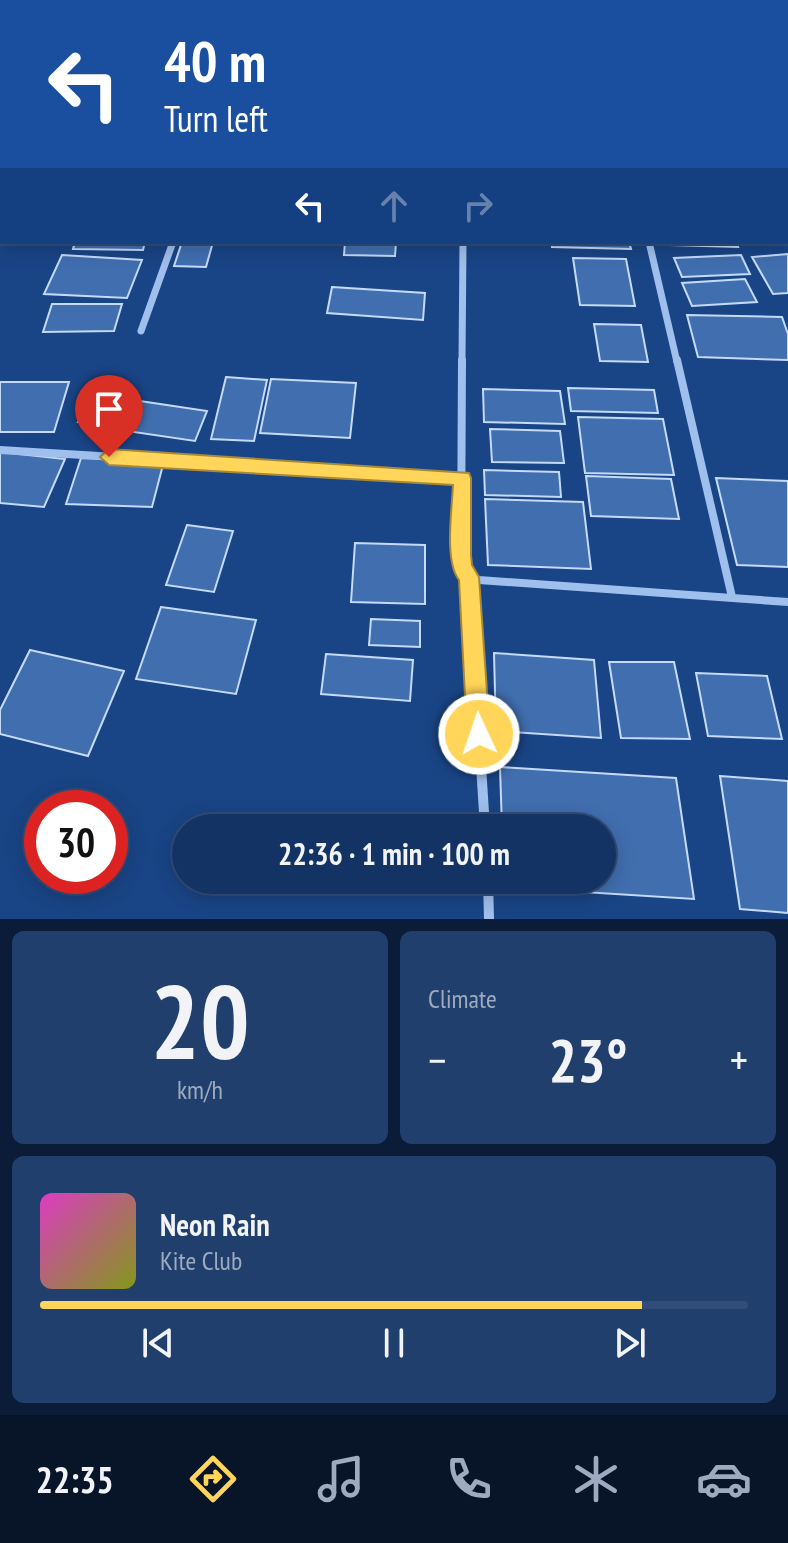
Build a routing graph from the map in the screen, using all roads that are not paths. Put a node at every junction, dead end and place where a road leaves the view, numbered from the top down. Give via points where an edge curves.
1 (172, 244) edge
2 (463, 244) edge
3 (649, 244) edge
4 (141, 331) dead end
5 (0, 450) edge
6 (462, 478) junction
7 (469, 577) junction
8 (732, 597) junction
9 (788, 602) edge
10 (484, 814) edge
11 (488, 894) edge
12 (489, 919) edge

1 - 4 street
2 - 6 street
3 - 8 street
5 - 6 street
6 - 7 street via 461,555
7 - 8 street
7 - 10 street
8 - 9 street
11 - 12 street

